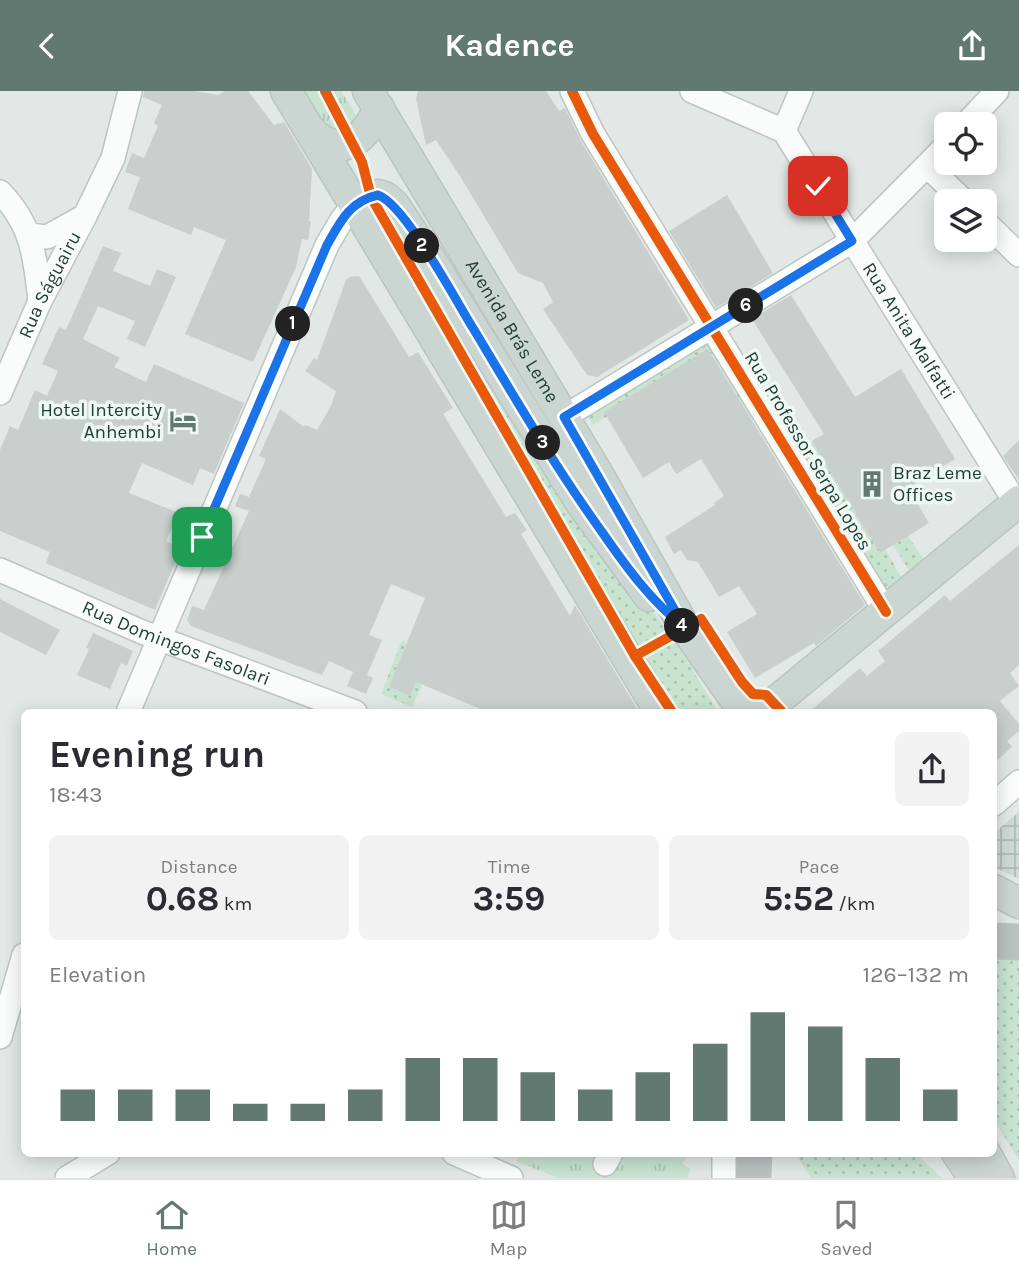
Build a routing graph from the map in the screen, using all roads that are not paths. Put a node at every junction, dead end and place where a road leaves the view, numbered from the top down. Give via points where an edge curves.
1 (130, 91) edge
2 (286, 91) edge
3 (572, 91) edge
4 (692, 91) edge
5 (801, 91) edge
6 (997, 91) edge
7 (379, 97) edge
8 (977, 112) edge
9 (304, 123) junction
10 (784, 131) junction
11 (934, 159) edge
12 (927, 166) junction
13 (951, 189) edge
14 (0, 191) edge
15 (354, 204) junction
16 (85, 216) junction
17 (997, 234) edge
18 (28, 235) junction
19 (852, 241) junction
20 (1019, 255) edge
21 (40, 302) junction
22 (711, 327) junction
23 (0, 393) edge
24 (564, 417) junction
25 (1018, 504) edge
26 (0, 570) edge
27 (886, 612) junction
28 (685, 628) junction
29 (159, 638) junction
30 (129, 709) edge
31 (347, 709) edge
32 (658, 709) edge
33 (742, 709) edge
34 (767, 709) edge
35 (1019, 782) edge
36 (997, 801) edge
37 (997, 892) edge
38 (1019, 903) edge
39 (997, 941) edge
40 (1019, 942) edge
41 (17, 964) edge
42 (0, 1037) edge
43 (101, 1157) edge
44 (465, 1157) edge
45 (724, 1157) edge
46 (754, 1157) edge
47 (499, 1170) edge
48 (67, 1178) edge
49 (724, 1178) edge
50 (753, 1178) edge

1 - 16 street, Rua Ságuairu via 113,159
2 - 9 main road
3 - 22 street, Rua Professor Serpa Lopes via 593,134
4 - 10 street
5 - 10 street
6 - 8 street
7 - 9 main road via 366,130 343,145 325,143
7 - 24 main road, Avenida Brás Leme
9 - 15 main road
10 - 19 street, Rua Anita Malfatti
11 - 12 street
12 - 13 street
12 - 19 street
14 - 18 street
15 - 28 main road via 378,195 394,205 581,503 650,597
15 - 29 street via 327,245
15 - 32 main road
16 - 18 street, Rua Ságuairu via 47,237
16 - 21 street, Rua Ságuairu
17 - 20 street
18 - 21 street
19 - 22 street
19 - 25 street, Rua Anita Malfatti
21 - 23 street, Rua Ságuairu
22 - 24 street
22 - 27 street, Rua Professor Serpa Lopes
24 - 28 main road, Avenida Brás Leme
25 - 27 main road
26 - 29 street, Rua Domingos Fasolari
27 - 34 main road
28 - 33 main road, Avenida Brás Leme
29 - 30 street
29 - 31 street, Rua Domingos Fasolari
35 - 36 street
37 - 38 main road
39 - 40 highway
41 - 42 street
43 - 48 street
44 - 47 street
45 - 49 street
46 - 50 highway

